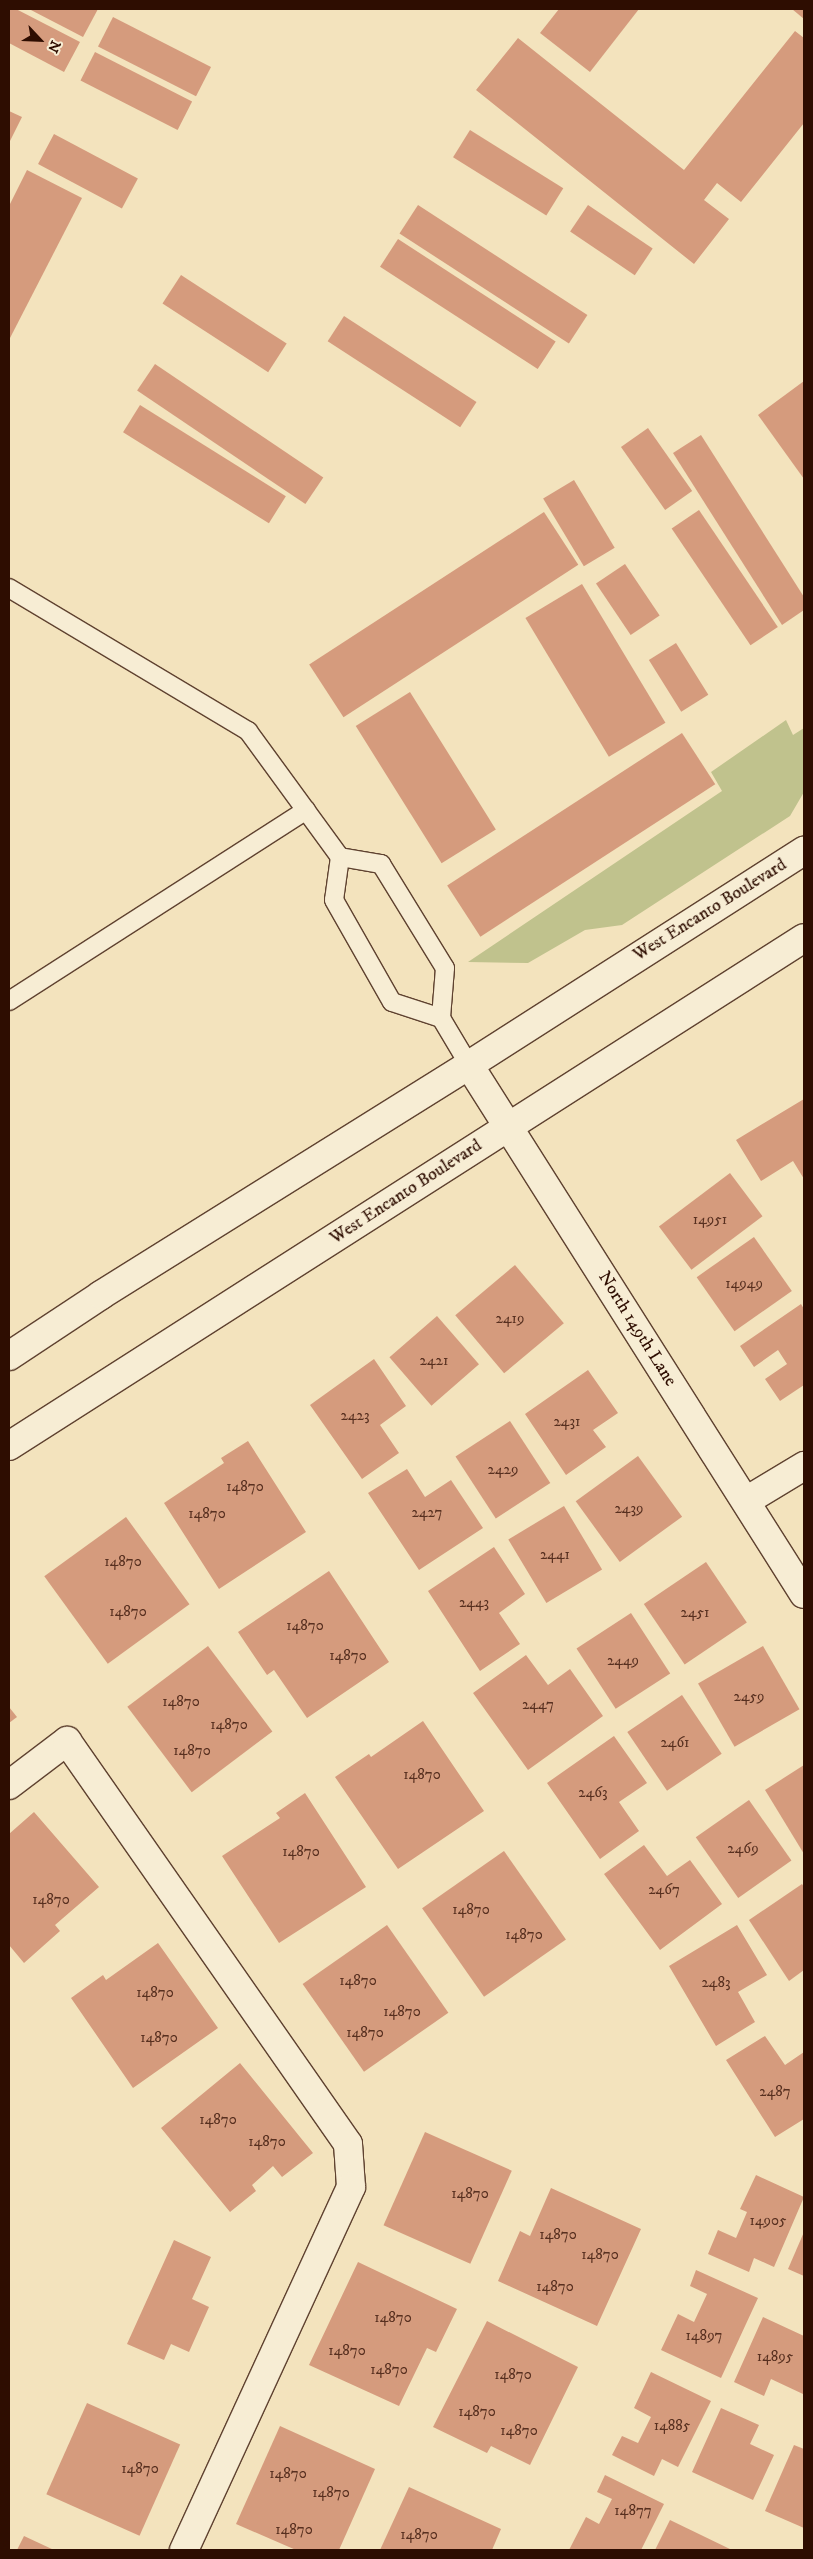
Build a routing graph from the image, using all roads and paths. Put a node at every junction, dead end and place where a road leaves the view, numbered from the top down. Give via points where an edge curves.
1 (9, 588) edge
2 (306, 810) junction
3 (804, 850) edge
4 (340, 857) junction
5 (804, 938) edge
6 (9, 1001) edge
7 (441, 1018) junction
8 (470, 1065) junction
9 (509, 1126) junction
10 (9, 1356) edge
11 (9, 1446) edge
12 (804, 1466) edge
13 (746, 1501) junction
14 (804, 1594) edge
15 (9, 1786) edge
16 (184, 2550) edge

1 - 2 lane via 248,731
2 - 4 lane
2 - 6 lane
3 - 8 main road, West Encanto Boulevard
4 - 7 lane via 334,900 392,1002
4 - 7 lane via 381,864 445,968
5 - 9 main road, West Encanto Boulevard
7 - 8 lane
8 - 9 main road, North 149th Lane
8 - 10 main road, West Encanto Boulevard via 101,1294
9 - 11 main road, West Encanto Boulevard
9 - 13 main road, North 149th Lane
12 - 13 main road
13 - 14 main road, North 149th Lane
15 - 16 main road via 68,1741 348,2144 351,2186

